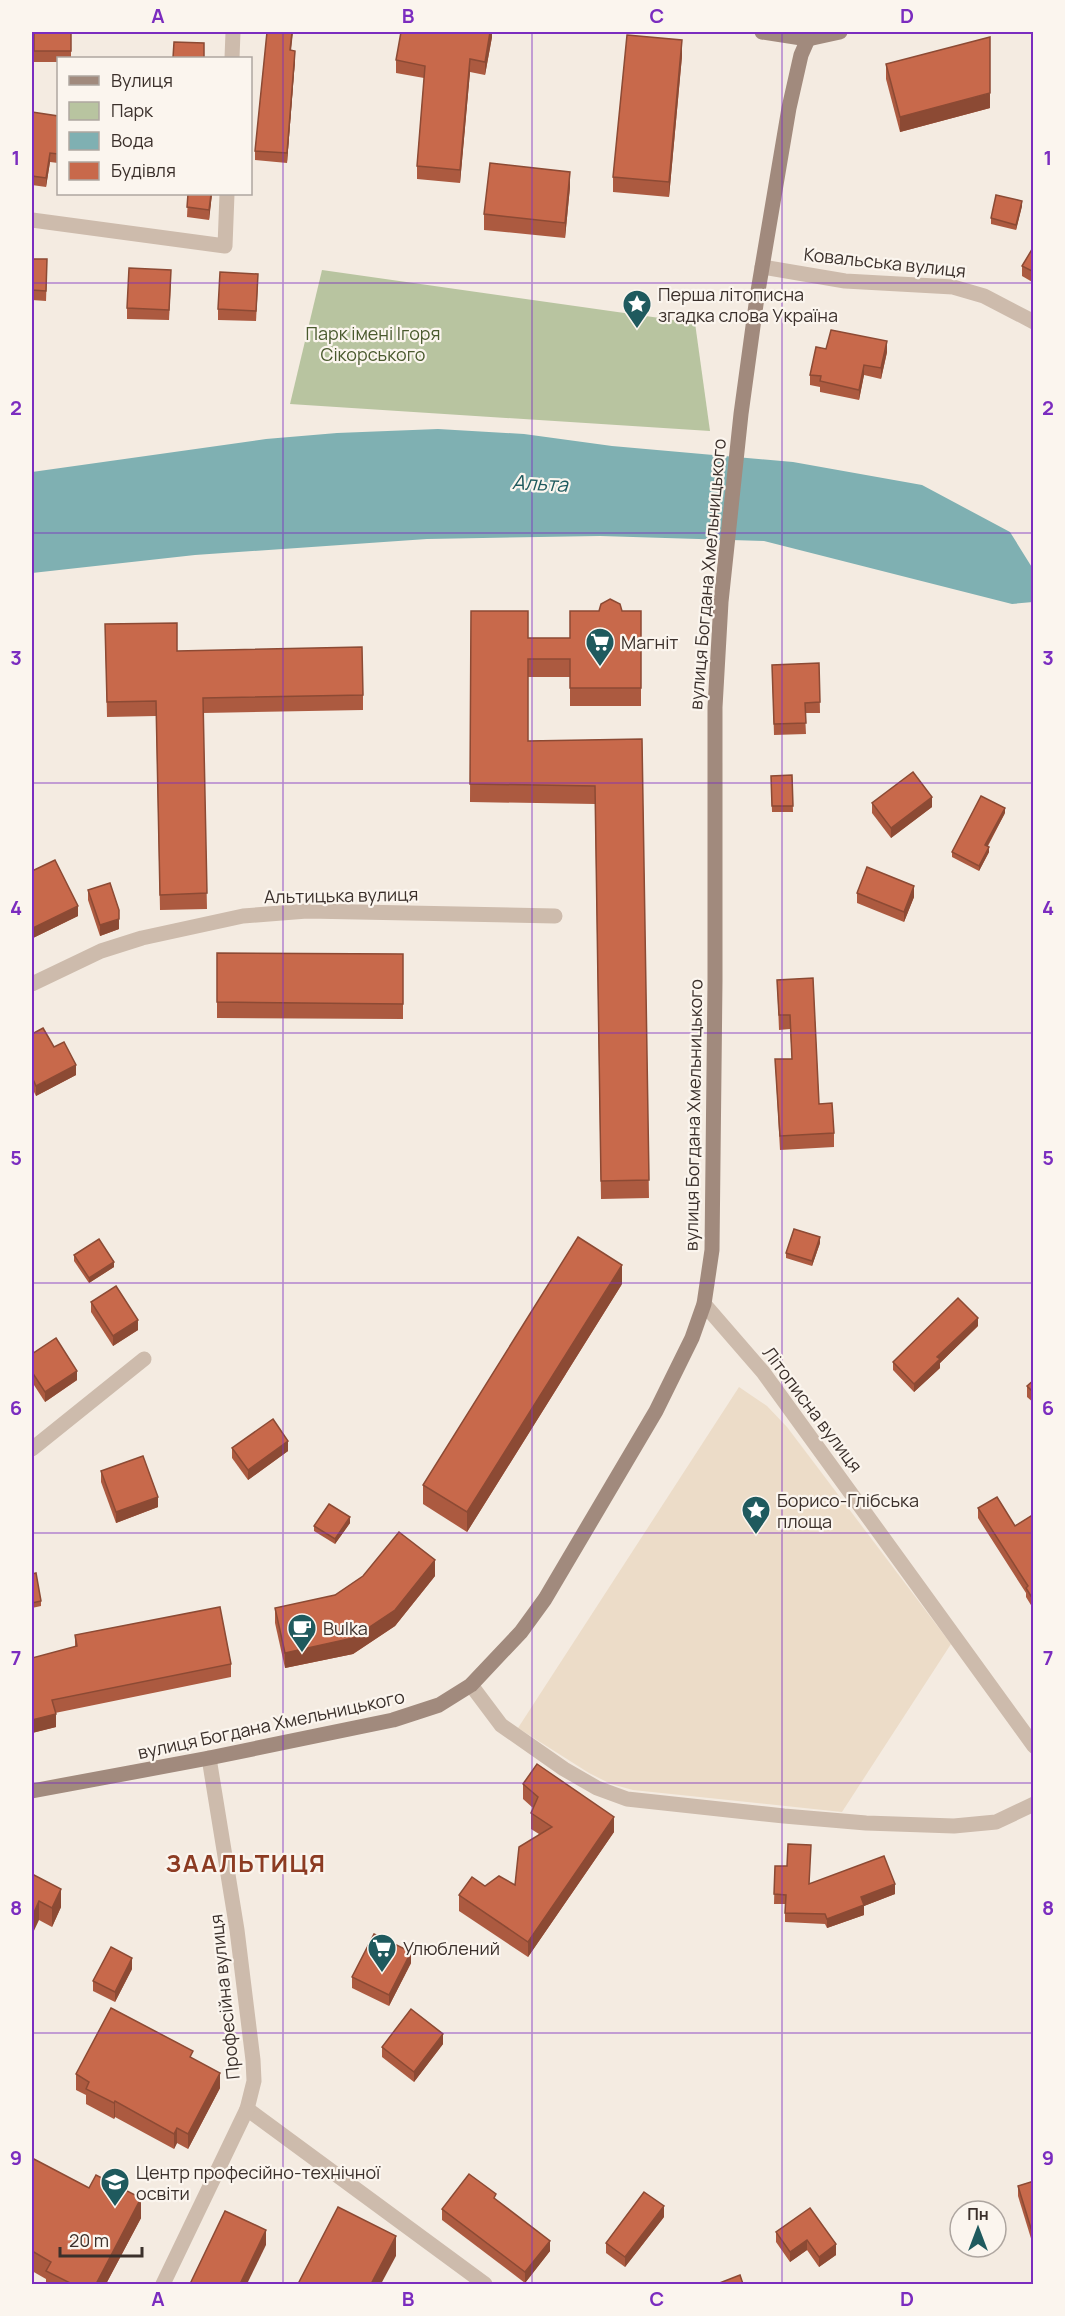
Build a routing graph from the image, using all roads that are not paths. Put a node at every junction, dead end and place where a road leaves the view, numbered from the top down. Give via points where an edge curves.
1 (233, 32) edge
2 (762, 32) edge
3 (840, 32) edge
4 (811, 35) edge
5 (232, 57) edge
6 (227, 195) edge
7 (32, 220) edge
8 (762, 267) junction
9 (1034, 322) edge
10 (555, 916) dead end
11 (32, 984) edge
12 (704, 1304) junction
13 (144, 1359) dead end
14 (32, 1449) edge
15 (471, 1685) junction
16 (1034, 1746) edge
17 (209, 1758) junction
18 (32, 1791) edge
19 (1034, 1804) edge
20 (247, 2109) junction
21 (162, 2284) edge
22 (485, 2284) edge

1 - 5 street
2 - 4 main road
3 - 4 main road
4 - 8 main road, вулиця Богдана Хмельницького via 801,55 789,108
6 - 7 street via 225,246
8 - 9 street, Ковальська вулиця via 845,280 953,286 984,296
8 - 12 main road, вулиця Богдана Хмельницького via 724,569 715,707 713,1218
10 - 11 street, Альтицька вулиця via 307,911 243,916 101,951
12 - 15 main road, вулиця Богдана Хмельницького via 656,1411 545,1599 522,1632
12 - 16 street, Літописна вулиця via 763,1372
13 - 14 street
15 - 17 main road, вулиця Богдана Хмельницького via 439,1705 393,1720
15 - 19 street via 501,1725 572,1773 627,1799 866,1823 954,1826 996,1822
17 - 18 main road, вулиця Богдана Хмельницького
17 - 20 street, Професійна вулиця via 239,1940 253,2060 254,2082
20 - 21 street, Професійна вулиця
20 - 22 street

